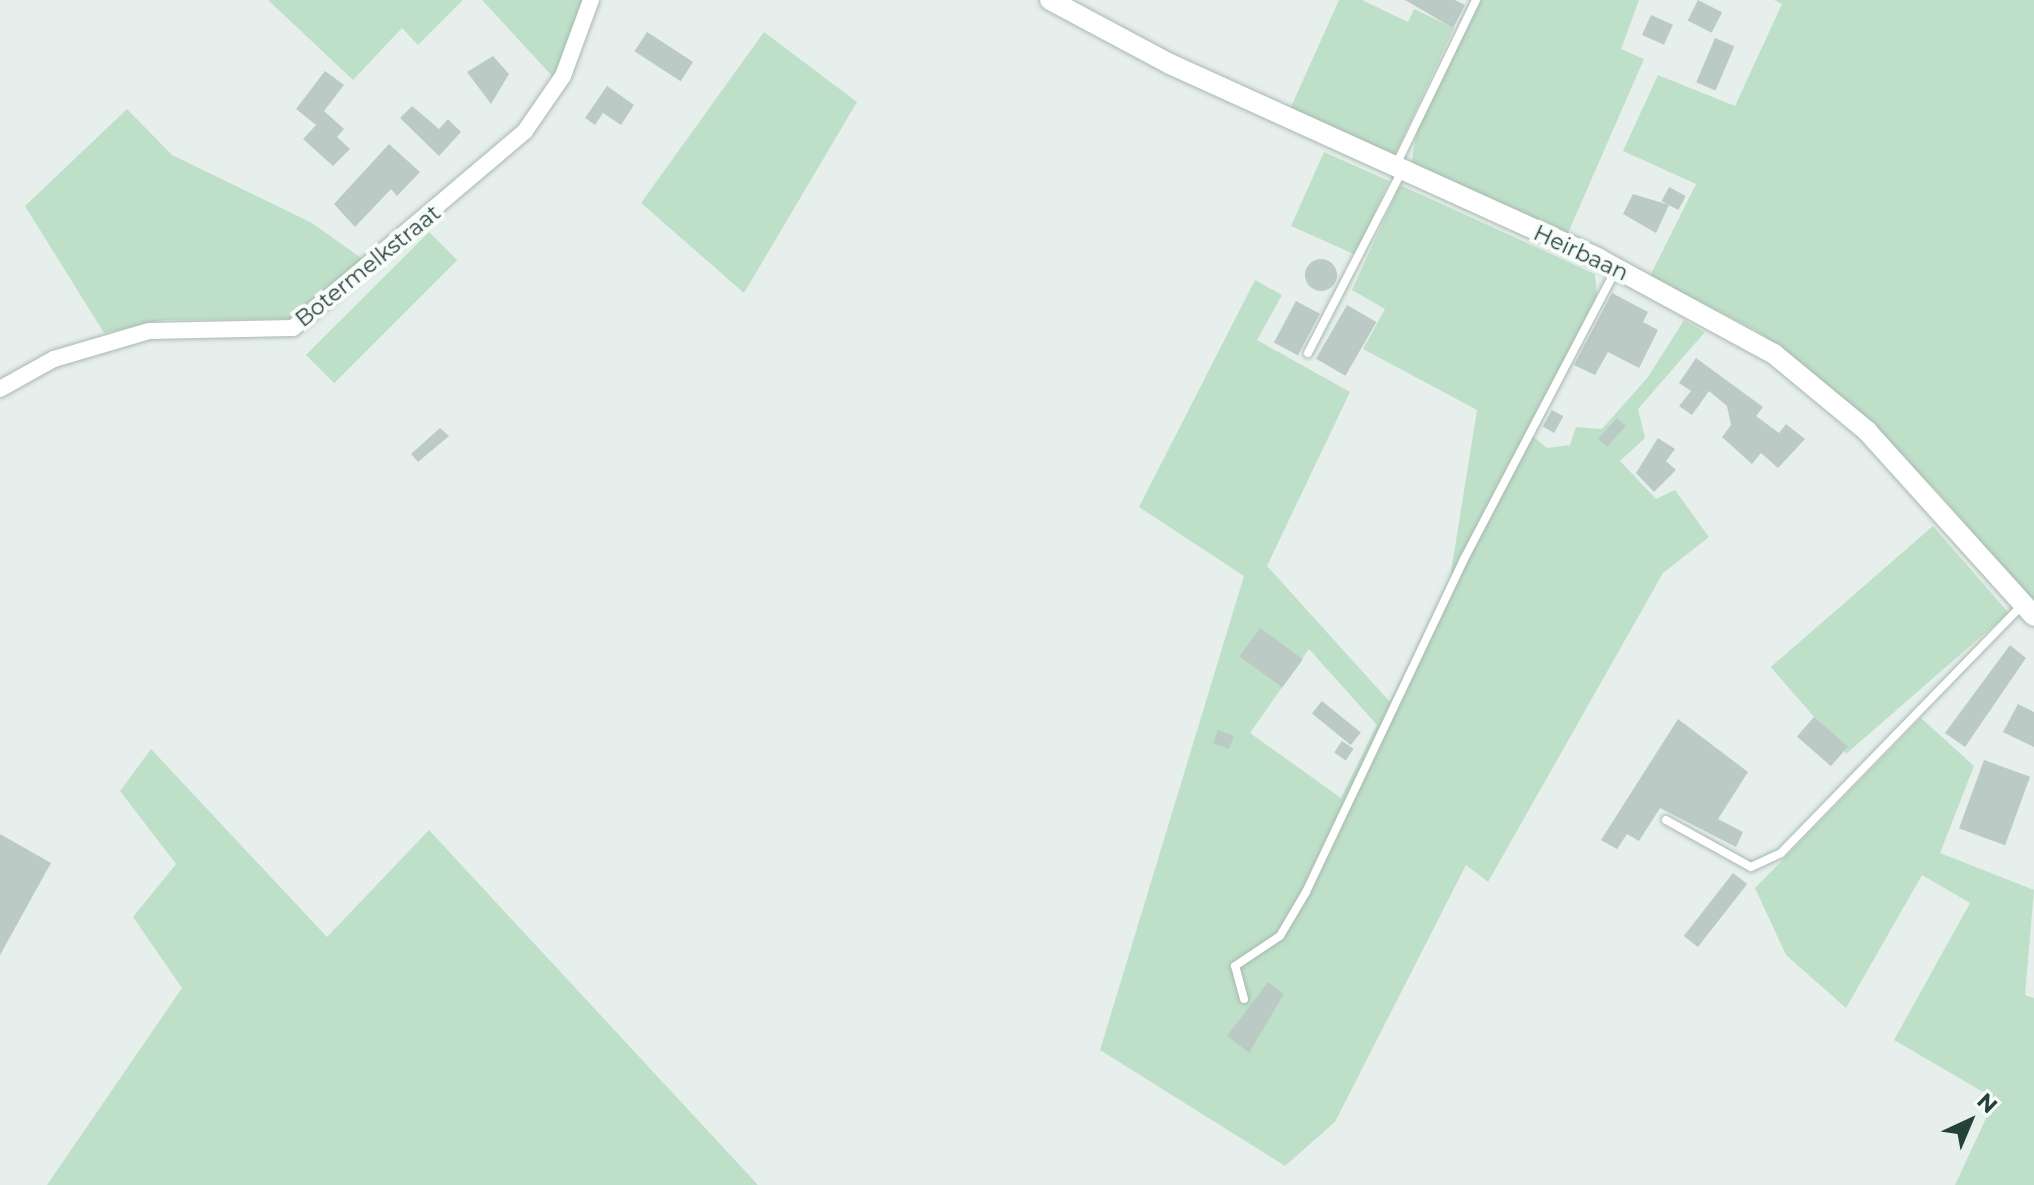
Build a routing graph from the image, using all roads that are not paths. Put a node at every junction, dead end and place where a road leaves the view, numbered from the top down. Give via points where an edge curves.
1 (591, 0) edge
2 (1050, 0) edge
3 (1476, 0) edge
4 (1399, 169) junction
5 (1617, 269) junction
6 (1308, 353) dead end
7 (0, 389) edge
8 (2028, 610) edge
9 (1666, 820) dead end
10 (1244, 999) dead end

1 - 7 street, Botermelkstraat via 563,76 525,131 293,328 149,331 54,359
2 - 4 street, Heirbaan
3 - 4 lane
4 - 5 street, Heirbaan
4 - 6 lane
5 - 8 street, Heirbaan via 1728,326 1822,390 1931,497
5 - 10 lane via 1464,559 1306,892 1280,936 1235,966
8 - 9 lane via 1781,853 1751,867

